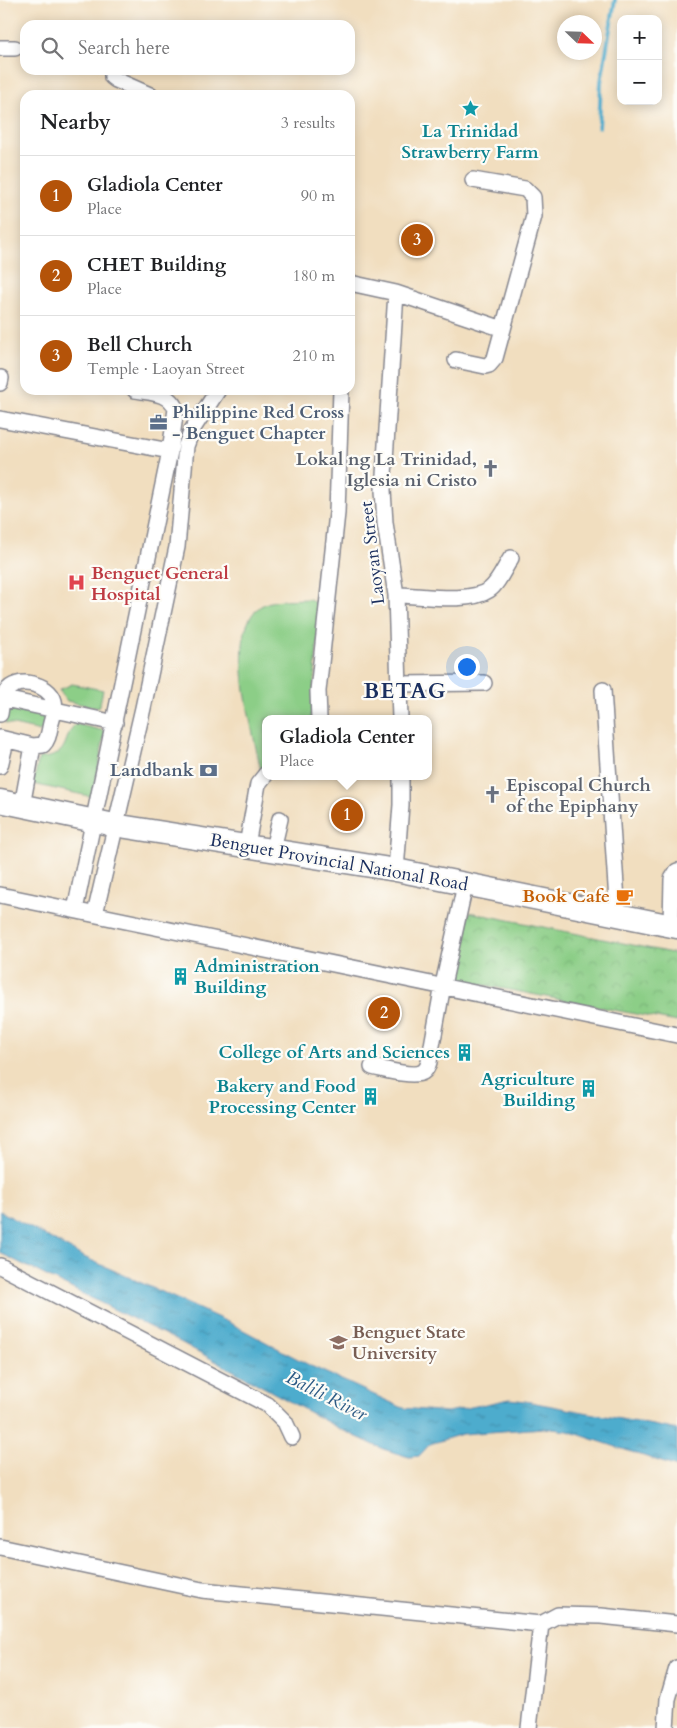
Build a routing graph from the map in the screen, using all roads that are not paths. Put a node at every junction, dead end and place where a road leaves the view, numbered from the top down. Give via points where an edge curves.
1 (0, 48) edge
2 (15, 48) dead end
3 (112, 75) edge
4 (139, 90) edge
5 (473, 180) dead end
6 (355, 284) edge
7 (396, 293) junction
8 (503, 329) junction
9 (456, 360) dead end
10 (163, 395) edge
11 (215, 395) edge
12 (341, 395) edge
13 (0, 419) edge
14 (170, 451) junction
15 (511, 558) dead end
16 (396, 595) junction
17 (484, 682) dead end
18 (400, 684) junction
19 (603, 690) dead end
20 (1, 698) edge
21 (54, 710) junction
22 (0, 714) edge
23 (319, 715) edge
24 (400, 715) edge
25 (115, 723) junction
26 (3, 739) edge
27 (33, 746) junction
28 (0, 766) edge
29 (262, 779) edge
30 (401, 780) edge
31 (11, 804) edge
32 (280, 819) dead end
33 (92, 822) junction
34 (114, 825) junction
35 (247, 845) junction
36 (273, 849) junction
37 (396, 870) junction
38 (677, 871) edge
39 (465, 884) junction
40 (0, 895) edge
41 (75, 910) junction
42 (95, 914) junction
43 (618, 916) junction
44 (674, 926) edge
45 (443, 985) junction
46 (677, 1035) edge
47 (372, 1067) dead end
48 (0, 1266) edge
49 (292, 1437) dead end
50 (0, 1547) edge
51 (541, 1624) junction
52 (677, 1624) edge
53 (677, 1668) edge
54 (528, 1728) edge
55 (666, 1728) edge

1 - 2 street
3 - 4 street
5 - 8 street via 526,189 534,197 534,216
6 - 7 street
7 - 8 street
7 - 16 street, Laoyan Street via 383,490 384,523
8 - 9 street via 495,358 489,365
10 - 14 street via 176,409
11 - 34 street via 192,430 186,446 177,547 144,708
12 - 23 street via 337,513 318,691
13 - 14 street
14 - 25 street
15 - 16 street via 490,590 478,594 464,597
16 - 18 street, Laoyan Street
17 - 18 street
18 - 24 street, Laoyan Street
19 - 43 street
20 - 21 street
20 - 21 street via 15,684 36,684 52,696
20 - 22 street
21 - 25 street
21 - 27 street via 46,742
25 - 33 street
26 - 27 street
26 - 28 street
27 - 31 street
29 - 35 street via 258,784
30 - 37 street
31 - 33 highway, Benguet Provincial National Road
32 - 36 street
33 - 34 highway, Benguet Provincial National Road
33 - 41 street
34 - 35 highway, Benguet Provincial National Road
34 - 42 street
35 - 36 highway, Benguet Provincial National Road
36 - 37 highway, Benguet Provincial National Road
37 - 39 highway, Benguet Provincial National Road
38 - 44 street via 672,879
39 - 43 highway, Benguet Provincial National Road
39 - 45 street
40 - 41 street
41 - 42 street
42 - 45 street
43 - 44 highway, Benguet Provincial National Road
45 - 46 street
45 - 47 street via 426,1069 414,1075
48 - 49 street via 268,1405 285,1422
50 - 51 street via 202,1590
51 - 52 street via 558,1615
51 - 54 street
53 - 55 street via 668,1699

